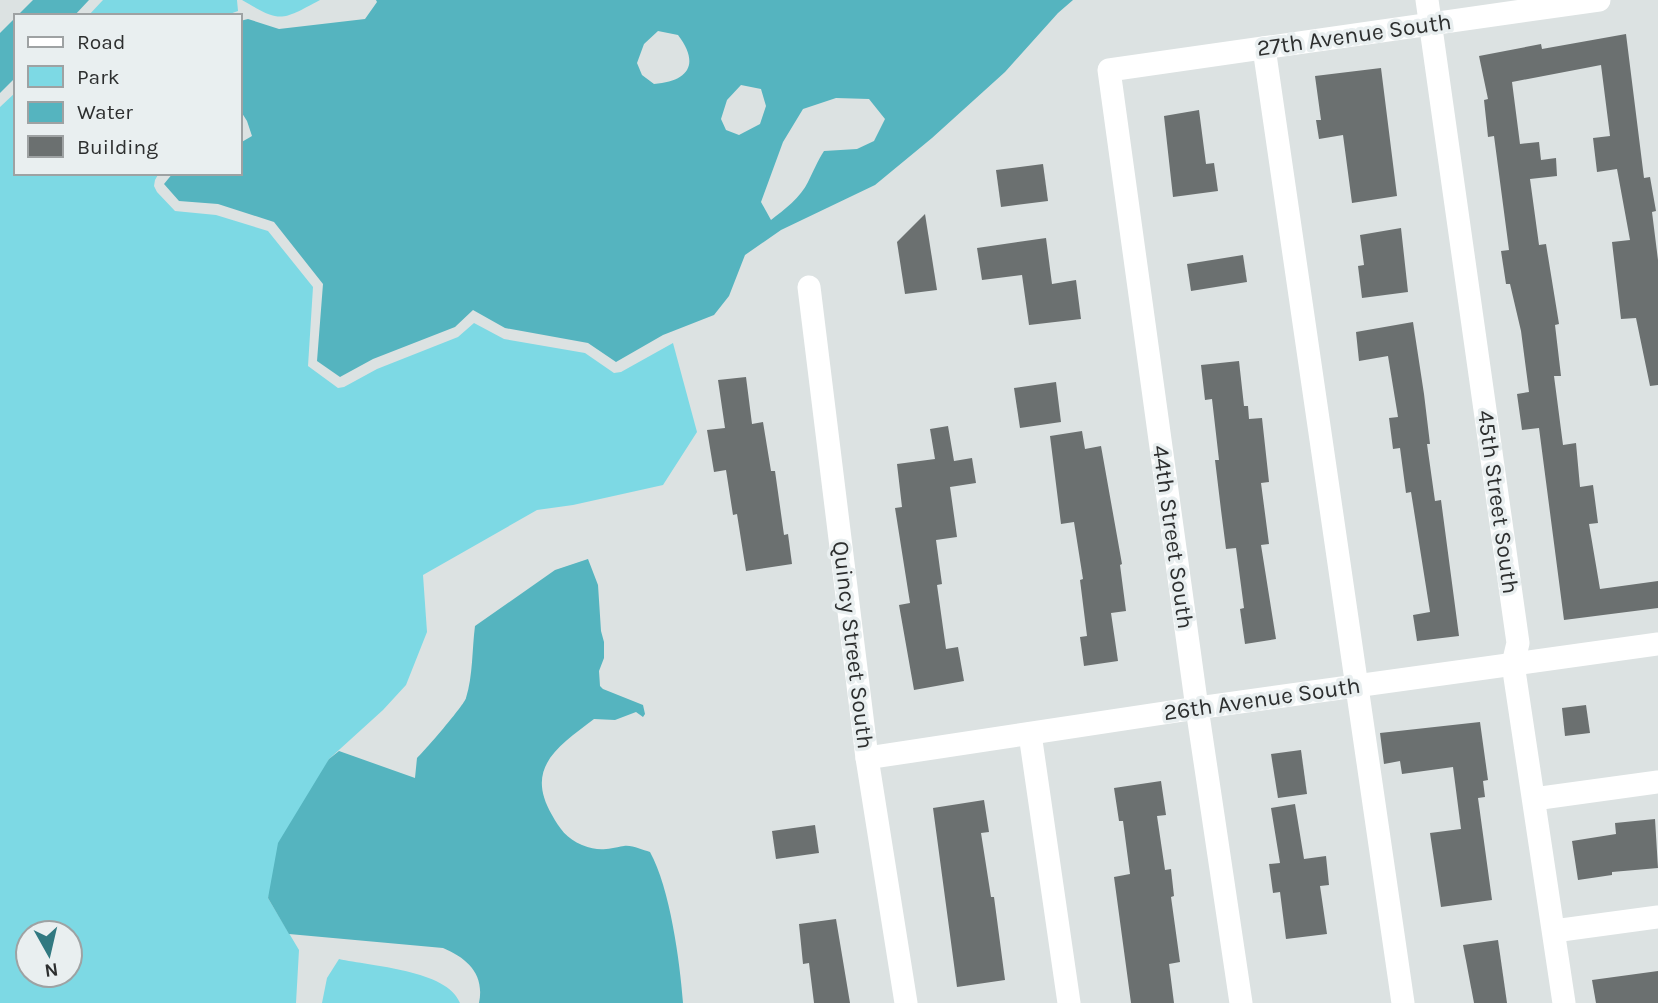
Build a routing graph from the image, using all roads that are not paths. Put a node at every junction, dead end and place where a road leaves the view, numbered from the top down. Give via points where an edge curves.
1 (1427, 0) edge
2 (1599, 0) edge
3 (1430, 25) junction
4 (1264, 48) junction
5 (1109, 70) joint
6 (809, 287) dead end
7 (1658, 644) edge
8 (1513, 664) junction
9 (1357, 686) junction
10 (1197, 708) junction
11 (1030, 734) junction
12 (867, 758) junction
13 (1658, 782) edge
14 (1534, 799) junction
15 (1658, 917) edge
16 (1554, 931) junction
17 (906, 1003) edge
18 (1069, 1003) edge
19 (1241, 1003) edge
20 (1403, 1003) edge
21 (1564, 1003) edge

1 - 3 street, 45th Street South
2 - 3 street, 27th Avenue South
3 - 4 street, 27th Avenue South
3 - 8 street, 45th Street South via 1518,643
4 - 5 street, 27th Avenue South
4 - 9 street
5 - 10 street, 44th Street South
6 - 12 street, Quincy Street South
7 - 8 street, 26th Avenue South
8 - 9 street, 26th Avenue South
8 - 14 street, 45th Street South
9 - 10 street, 26th Avenue South
9 - 20 street
10 - 11 street, 26th Avenue South
10 - 19 street, 44th Street South
11 - 12 street, 26th Avenue South
11 - 18 street
12 - 17 street, Quincy Street South
13 - 14 street
14 - 16 street, 45th Street South
15 - 16 street
16 - 21 street, 45th Street South

